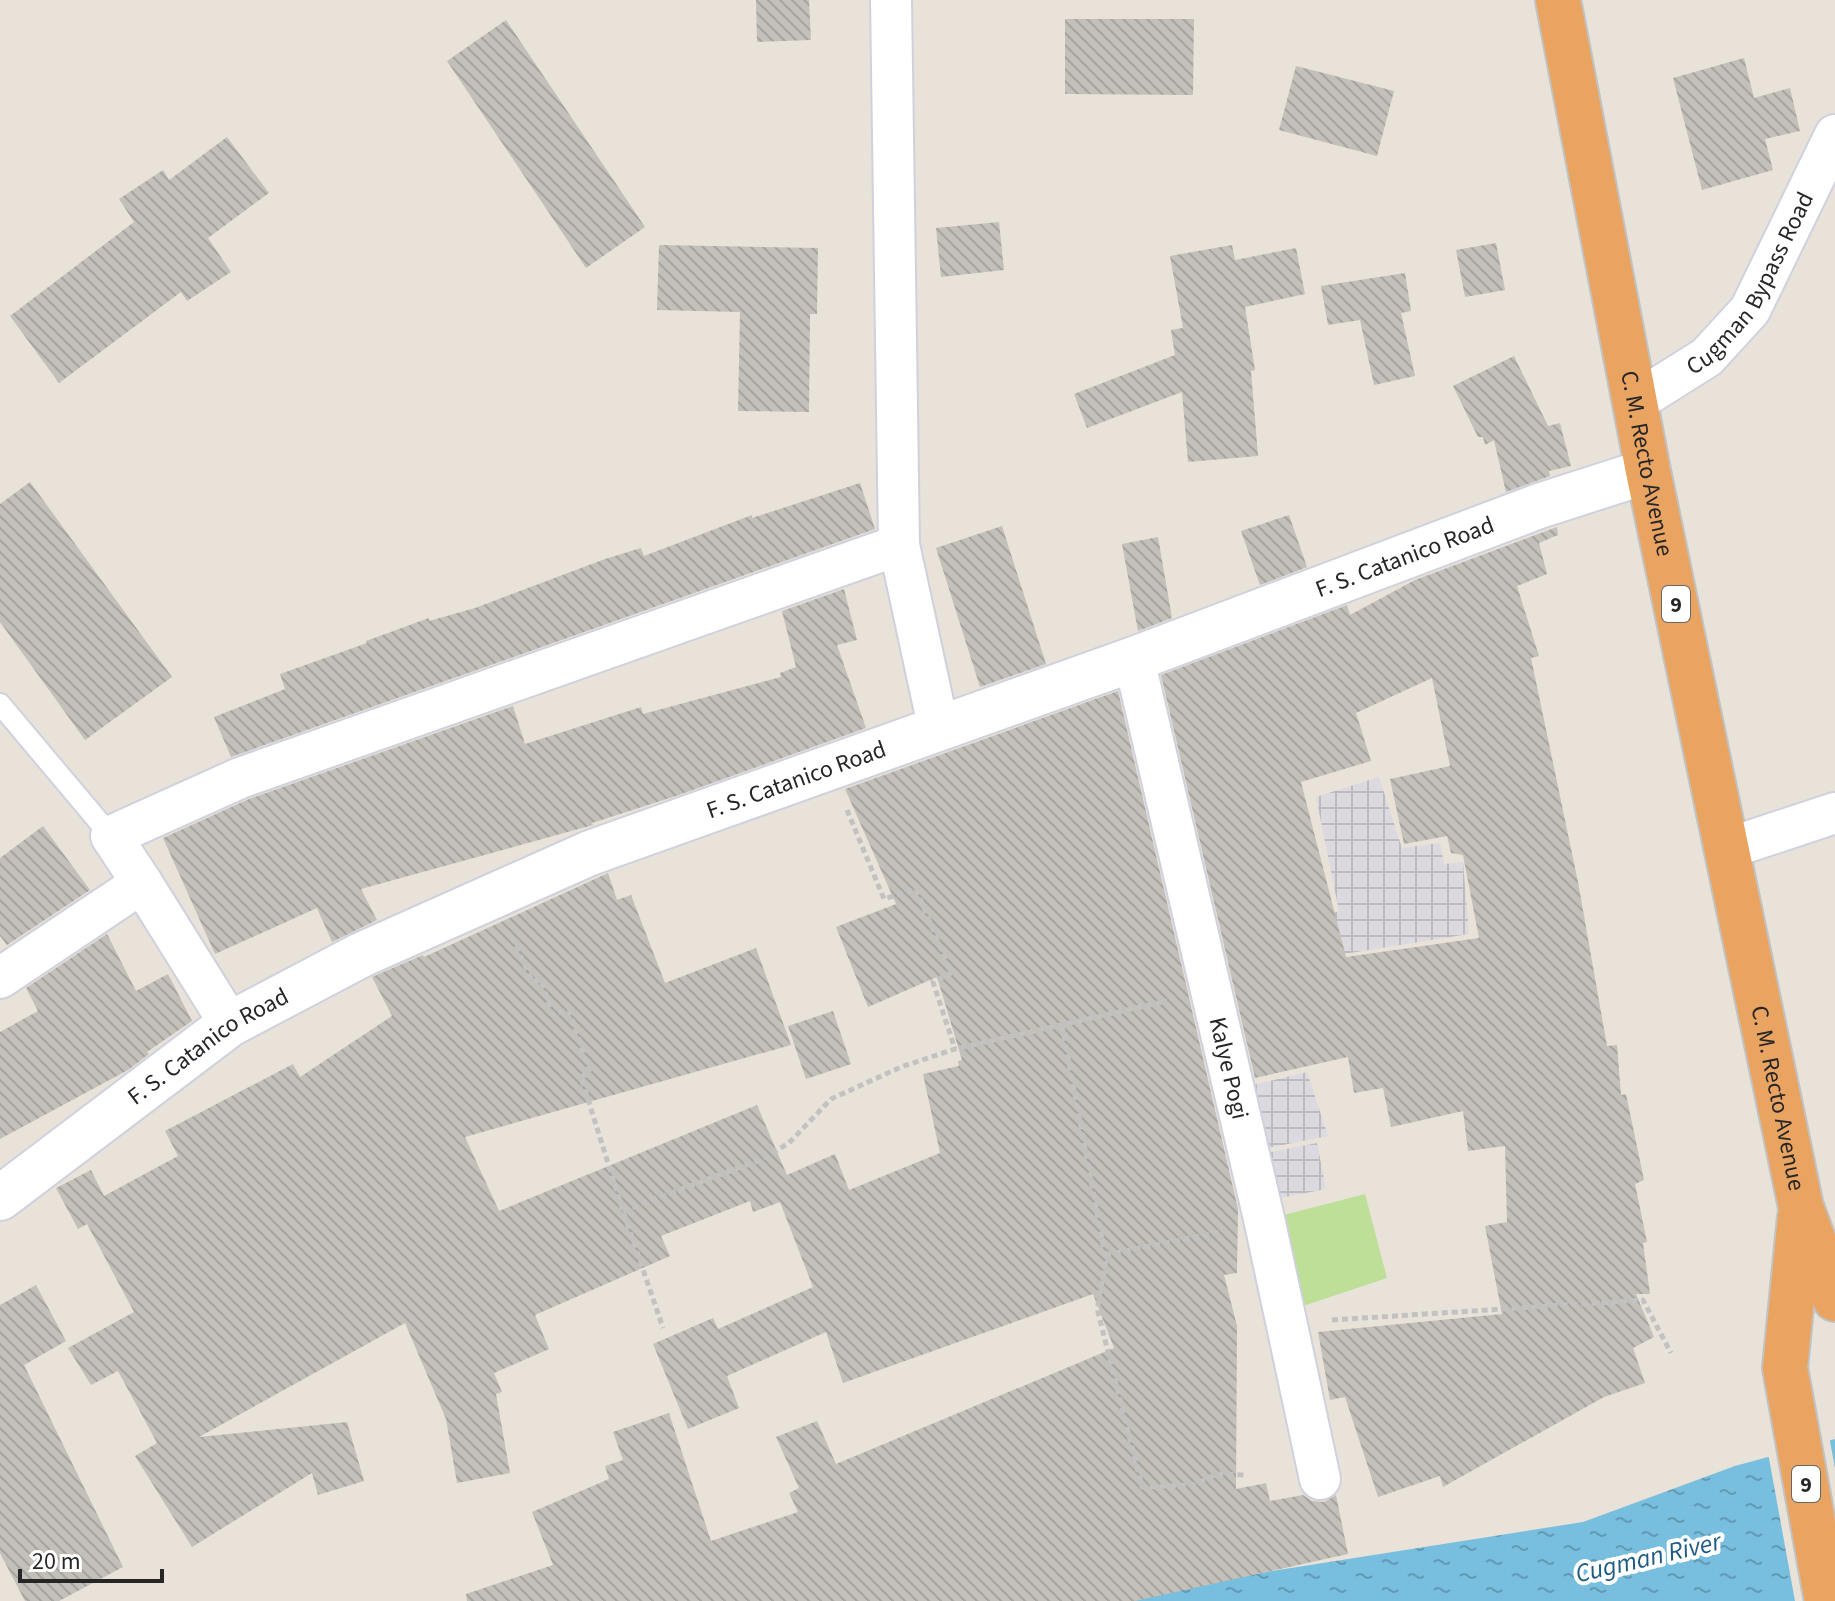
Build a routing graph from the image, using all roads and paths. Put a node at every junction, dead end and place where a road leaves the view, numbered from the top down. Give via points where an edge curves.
1 (891, 0) edge
2 (1558, 0) edge
3 (1835, 135) edge
4 (1634, 403) junction
5 (1648, 471) junction
6 (899, 545) junction
7 (1134, 659) junction
8 (0, 704) edge
9 (939, 730) junction
10 (829, 769) junction
11 (1835, 813) edge
12 (111, 836) junction
13 (1726, 849) junction
14 (142, 883) junction
15 (494, 896) junction
16 (0, 978) edge
17 (1211, 990) junction
18 (230, 1024) junction
19 (1062, 1025) junction
20 (955, 1049) junction
21 (0, 1198) edge
22 (1801, 1207) junction
23 (623, 1211) junction
24 (1265, 1223) junction
25 (1105, 1255) junction
26 (1835, 1299) edge
27 (1287, 1322) junction
28 (663, 1328) dead end
29 (1671, 1353) dead end
30 (1247, 1475) dead end
31 (1320, 1479) dead end
32 (1827, 1601) edge

1 - 6 street
2 - 4 highway, C. M. Recto Avenue / 9
3 - 4 street, Cugman Bypass Road via 1750,310 1707,357
4 - 5 highway, C. M. Recto Avenue / 9
5 - 7 street, F. S. Catanico Road via 1539,506
5 - 13 highway, C. M. Recto Avenue / 9
6 - 9 street
6 - 12 street via 240,778
7 - 9 street, F. S. Catanico Road
7 - 17 street, Kalye Pogi
8 - 12 lane
9 - 10 street, F. S. Catanico Road
10 - 15 street, F. S. Catanico Road via 590,853
10 - 20 path via 884,899 916,889 951,973 933,982
11 - 13 street
12 - 14 street
13 - 22 highway, C. M. Recto Avenue / 9
14 - 16 street
14 - 18 street
15 - 18 street, F. S. Catanico Road via 361,955
15 - 23 path via 532,981 541,980 552,1014 569,1010 590,1073 581,1077
17 - 19 path
17 - 24 street, Kalye Pogi
18 - 21 street, F. S. Catanico Road
19 - 20 path
19 - 25 path
20 - 23 path via 831,1099 789,1143 762,1159
22 - 26 highway, C. M. Recto Avenue / 9
22 - 32 highway, C. M. Recto Avenue / 9 via 1785,1368
23 - 28 path
24 - 25 path
24 - 27 street, Kalye Pogi
25 - 30 path via 1098,1312 1142,1487 1194,1485 1217,1474
27 - 29 path via 1643,1300
27 - 31 street, Kalye Pogi

